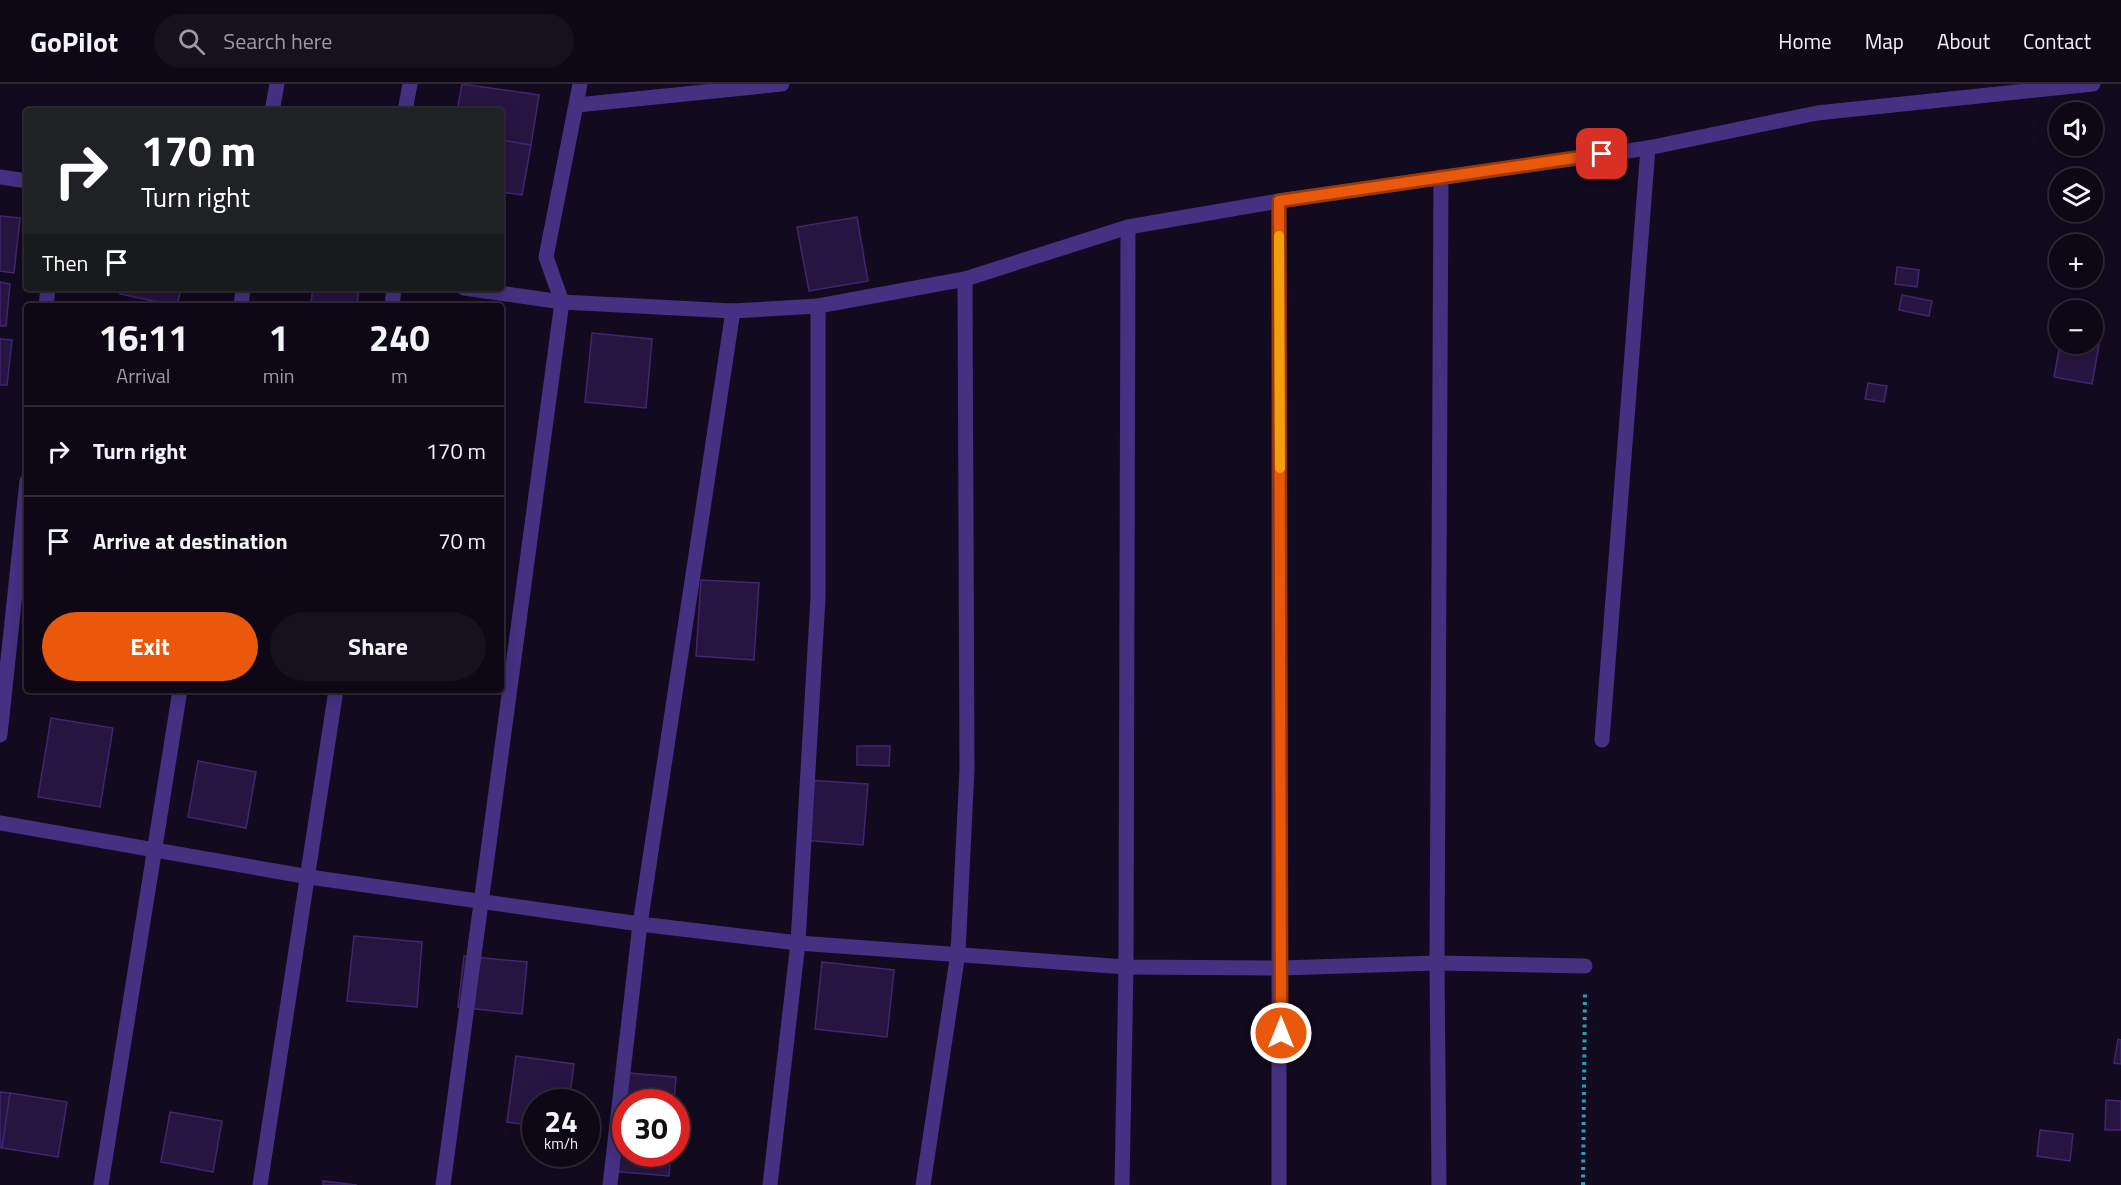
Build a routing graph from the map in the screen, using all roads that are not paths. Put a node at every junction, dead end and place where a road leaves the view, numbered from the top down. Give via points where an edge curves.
1 (277, 84) edge
2 (410, 84) edge
3 (580, 84) edge
4 (782, 84) edge
5 (2093, 84) edge
6 (577, 105) junction
7 (273, 108) edge
8 (406, 108) edge
9 (1648, 148) junction
10 (0, 177) edge
11 (1441, 177) junction
12 (24, 181) edge
13 (1279, 201) junction
14 (1128, 227) junction
15 (965, 279) junction
16 (485, 291) edge
17 (562, 302) junction
18 (818, 306) junction
19 (733, 311) junction
20 (24, 509) edge
21 (180, 693) edge
22 (336, 693) edge
23 (0, 735) edge
24 (1602, 740) dead end
25 (0, 823) edge
26 (155, 848) junction
27 (309, 877) junction
28 (479, 899) junction
29 (640, 924) junction
30 (798, 943) junction
31 (958, 953) junction
32 (1437, 963) junction
33 (1585, 966) road end
34 (1126, 967) junction
35 (1281, 968) junction
36 (101, 1185) edge
37 (260, 1185) edge
38 (443, 1185) edge
39 (610, 1185) edge
40 (770, 1185) edge
41 (923, 1185) edge
42 (1122, 1185) edge
43 (1280, 1185) edge
44 (1439, 1185) edge

1 - 7 street
2 - 8 street
3 - 6 street
4 - 6 street
5 - 9 street via 1817,113
6 - 17 street via 546,257
9 - 11 street
9 - 24 street
10 - 12 street
11 - 13 street
11 - 32 street
13 - 14 street
13 - 35 street
14 - 15 street
14 - 34 street
15 - 18 street
15 - 31 street via 967,769
16 - 17 street
17 - 19 street
17 - 28 street
18 - 19 street
18 - 30 street via 818,598
19 - 29 street
20 - 23 street
21 - 26 street
22 - 27 street
25 - 26 street
26 - 27 street
26 - 36 street
27 - 28 street
27 - 37 street
28 - 29 street
28 - 38 street
29 - 30 street
29 - 39 street
30 - 31 street
30 - 40 street
31 - 34 street
31 - 41 street
32 - 33 street
32 - 35 street
32 - 44 street
34 - 35 street
34 - 42 street
35 - 43 street

